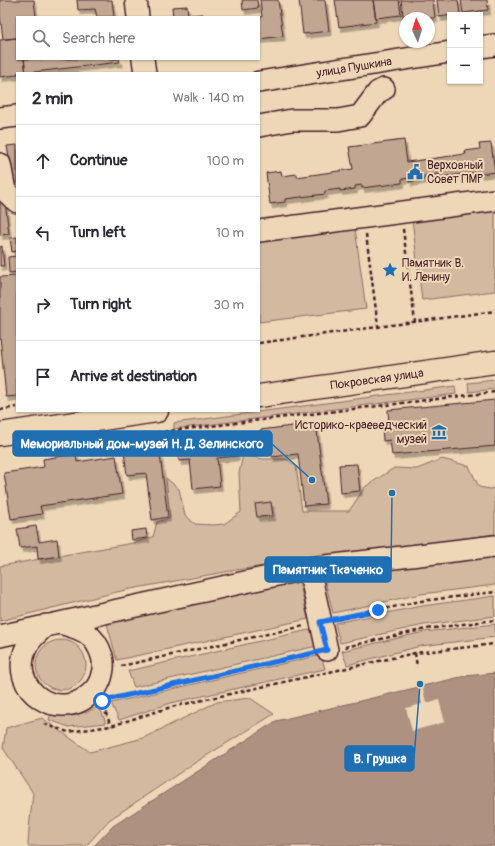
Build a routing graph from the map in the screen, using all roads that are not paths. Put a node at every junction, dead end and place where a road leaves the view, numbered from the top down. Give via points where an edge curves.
1 (136, 0) edge
2 (138, 16) edge
3 (495, 45) edge
4 (483, 47) edge
5 (447, 52) edge
6 (143, 60) edge
7 (145, 72) edge
8 (260, 82) edge
9 (384, 89) dead end
10 (16, 116) edge
11 (0, 118) edge
12 (260, 126) edge
13 (0, 164) edge
14 (495, 200) edge
15 (16, 201) edge
16 (260, 231) edge
17 (495, 362) edge
18 (260, 396) edge
19 (151, 412) edge
20 (0, 434) edge
21 (495, 546) edge
22 (308, 568) junction
23 (52, 624) junction
24 (0, 636) edge
25 (327, 650) road end

1 - 2 street
3 - 4 street
5 - 8 street, улица Пушкина
6 - 7 street
9 - 12 street via 378,92 360,116 338,120 292,120
10 - 11 street
13 - 15 street via 5,191
14 - 16 street
17 - 18 main road, Покровская улица
19 - 20 main road
21 - 22 street
22 - 23 street
22 - 25 street
23 - 23 street via 28,644 23,657 22,670 29,686 40,698 62,706 95,698 103,670 103,658 98,644 76,627
23 - 24 street

